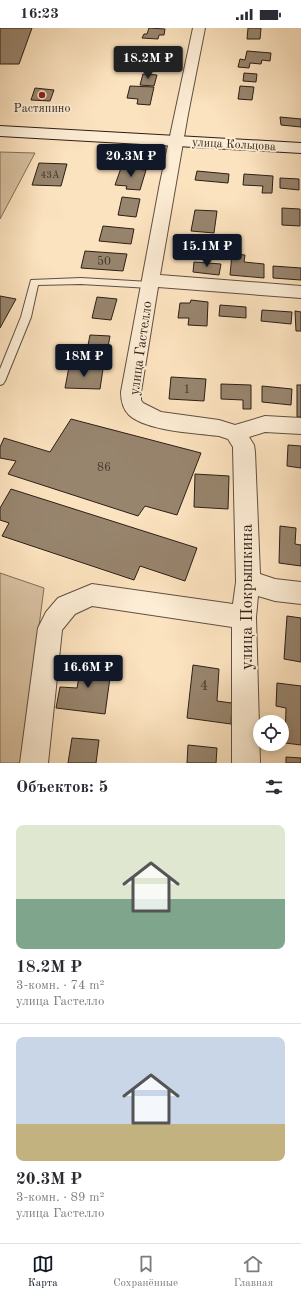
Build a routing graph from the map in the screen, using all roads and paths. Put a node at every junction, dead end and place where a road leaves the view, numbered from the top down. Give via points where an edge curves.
1 (199, 28) edge
2 (0, 131) edge
3 (177, 141) junction
4 (301, 148) edge
5 (150, 283) junction
6 (301, 292) edge
7 (0, 381) edge
8 (301, 426) edge
9 (235, 433) junction
10 (248, 582) junction
11 (301, 593) edge
12 (244, 617) junction
13 (34, 763) edge
14 (246, 763) edge

1 - 3 street, улица Гастелло
2 - 3 main road, улица Кольцова
3 - 4 main road, улица Кольцова
3 - 5 street, улица Гастелло
5 - 6 street
5 - 7 lane via 34,282 26,317
5 - 9 street, улица Гастелло via 131,392 136,409 159,420 219,428
8 - 9 street via 265,424
9 - 10 street, улица Покрышкина via 243,445 244,452
10 - 11 street via 275,590
10 - 12 street, улица Покрышкина
12 - 13 street via 92,595 72,602 60,610 50,628
12 - 14 street, улица Покрышкина

